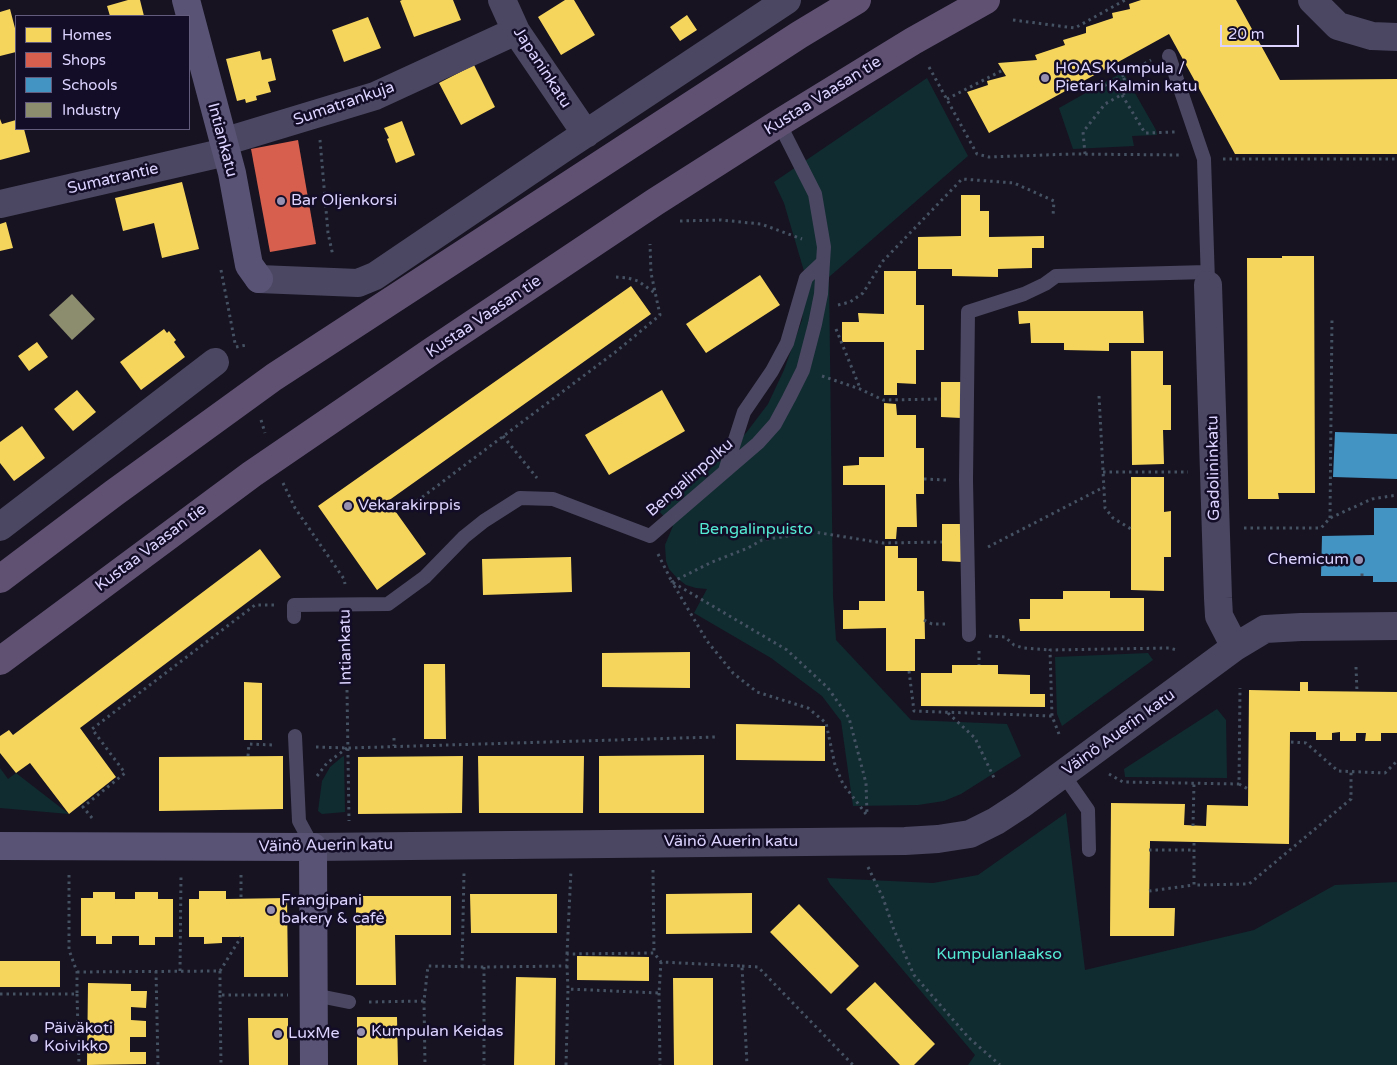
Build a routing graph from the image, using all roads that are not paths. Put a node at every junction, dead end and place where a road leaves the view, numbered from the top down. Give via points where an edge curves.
1 (186, 0) edge
2 (502, 0) edge
3 (787, 0) edge
4 (857, 0) edge
5 (986, 0) edge
6 (1312, 0) edge
7 (190, 15) edge
8 (190, 15) edge
9 (516, 31) junction
10 (1397, 37) edge
11 (1168, 56) dead end
12 (778, 123) junction
13 (586, 134) junction
14 (225, 147) junction
15 (0, 204) edge
16 (823, 262) junction
17 (1207, 279) junction
18 (225, 354) road end
19 (724, 472) junction
20 (0, 527) edge
21 (0, 579) edge
22 (294, 611) road end
23 (1397, 626) edge
24 (969, 635) road end
25 (1236, 647) junction
26 (0, 661) edge
27 (295, 741) road end
28 (1063, 774) junction
29 (0, 846) edge
30 (313, 847) junction
31 (1090, 850) dead end
32 (314, 995) junction
33 (349, 1002) road end
34 (314, 1065) edge

1 - 8 street, Intiankatu
2 - 9 street, Japaninkatu
3 - 13 street
4 - 21 main road via 274,377
5 - 12 main road, Kustaa Vaasan tie
6 - 10 street via 1338,26 1372,36
7 - 14 street, Intiankatu
9 - 13 street, Japaninkatu
9 - 14 street, Sumatrankuja via 374,96
11 - 17 lane via 1204,159
12 - 16 lane, Bengalinpolku via 815,194 824,247
12 - 26 main road, Kustaa Vaasan tie via 440,345 252,474
13 - 14 street, Intiankatu via 375,276 358,282 258,279 249,266
14 - 15 street, Sumatrantie
16 - 19 lane via 806,278 787,343 744,412
16 - 19 lane, Bengalinpolku via 815,324 790,398 775,424
17 - 24 lane via 1056,276 1024,294 968,312
17 - 25 street, Gadolininkatu via 1219,616
18 - 20 street
19 - 22 lane, Bengalinpolku via 650,536 553,500 520,498 464,537 424,577 388,604 346,604
23 - 25 street, Väinö Auerin katu via 1265,629
25 - 28 street, Väinö Auerin katu
27 - 30 lane via 299,820
28 - 30 street, Väinö Auerin katu via 996,821 970,834 938,839
28 - 31 lane via 1088,810
29 - 30 street, Väinö Auerin katu
30 - 32 street
32 - 33 lane
32 - 34 street

